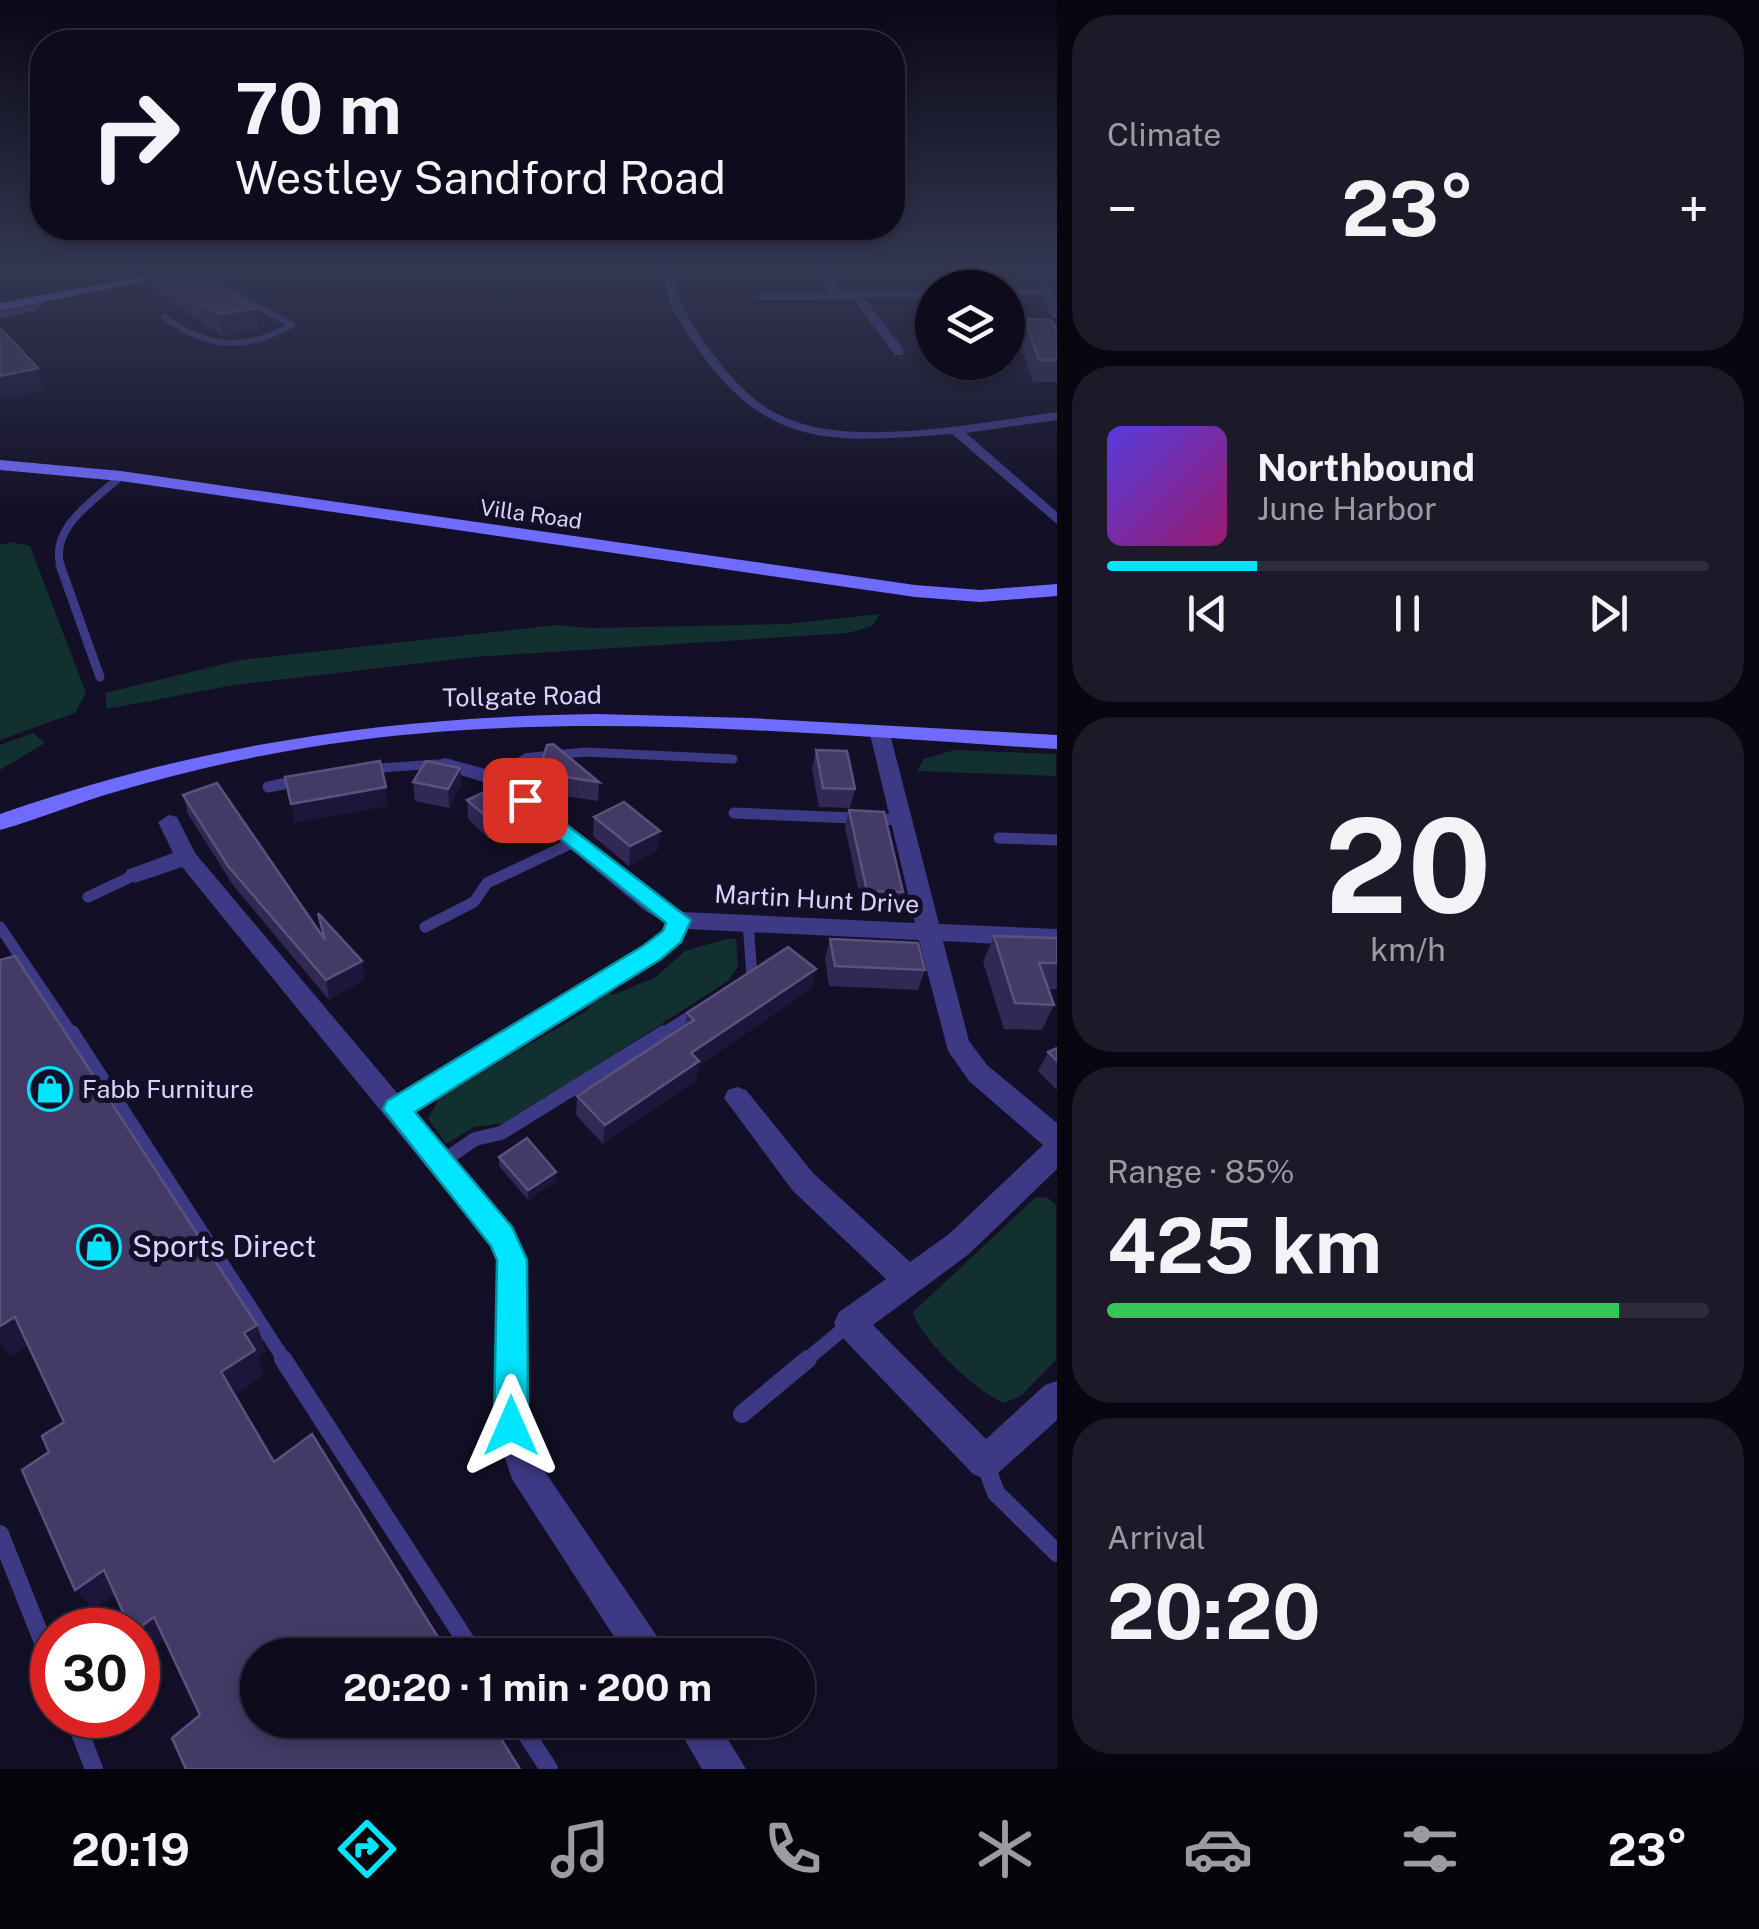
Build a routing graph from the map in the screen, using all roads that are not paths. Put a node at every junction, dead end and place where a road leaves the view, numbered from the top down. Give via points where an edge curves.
1 (705, 352) edge
2 (1056, 416) edge
3 (956, 430) junction
4 (0, 465) edge
5 (121, 476) junction
6 (1056, 520) edge
7 (1056, 590) edge
8 (100, 677) dead end
9 (880, 734) junction
10 (1056, 742) edge
11 (532, 757) joint
12 (733, 759) dead end
13 (445, 764) joint
14 (352, 770) edge
15 (319, 777) edge
16 (500, 780) junction
17 (268, 787) dead end
18 (734, 812) dead end
19 (902, 820) junction
20 (0, 822) edge
21 (169, 822) dead end
22 (999, 838) dead end
23 (1056, 840) edge
24 (576, 841) junction
25 (186, 857) junction
26 (135, 874) joint
27 (88, 897) dead end
28 (679, 920) junction
29 (748, 923) junction
30 (0, 927) edge
31 (425, 927) dead end
32 (932, 932) junction
33 (1056, 938) edge
34 (736, 986) edge
35 (704, 1007) edge
36 (737, 1098) dead end
37 (396, 1109) junction
38 (1056, 1140) edge
39 (1056, 1150) edge
40 (440, 1162) junction
41 (910, 1282) junction
42 (850, 1324) junction
43 (1056, 1396) edge
44 (742, 1414) dead end
45 (985, 1462) junction
46 (0, 1534) edge
47 (1056, 1553) edge
48 (30, 1610) edge
49 (464, 1638) edge
50 (637, 1638) edge
51 (81, 1738) edge
52 (528, 1738) edge
53 (705, 1738) edge
54 (94, 1769) edge
55 (548, 1769) edge
56 (726, 1769) edge

1 - 3 street via 745,403 783,423 827,434
2 - 3 street
3 - 6 street
4 - 5 street, Villa Road
5 - 7 street, Villa Road via 915,591 980,596
5 - 8 lane via 64,529 58,558
9 - 10 street, Tollgate Road
9 - 19 street
9 - 20 street, Tollgate Road via 539,720 376,731 147,775
11 - 12 lane via 586,752
11 - 16 street
13 - 14 lane
13 - 16 street, Martin Hunt Drive
15 - 17 lane
16 - 24 street, Martin Hunt Drive
18 - 19 lane
19 - 32 street
21 - 25 street
22 - 23 lane
24 - 28 street, Martin Hunt Drive
24 - 31 lane via 487,883 474,902
25 - 26 street
25 - 37 street
26 - 27 lane
28 - 29 street, Martin Hunt Drive
28 - 37 street via 673,936 652,953
29 - 32 street, Martin Hunt Drive
29 - 34 lane via 752,976
30 - 49 lane
32 - 33 street, Martin Hunt Drive
32 - 38 street via 958,1044 978,1073
35 - 40 lane
36 - 41 street via 803,1182
37 - 40 street
39 - 41 street via 960,1244
40 - 50 street via 502,1237 512,1260 511,1426 529,1479
41 - 42 street
42 - 44 lane
42 - 45 street
43 - 45 street
45 - 47 lane via 996,1492
46 - 48 lane
51 - 54 lane
52 - 55 lane
53 - 56 street

